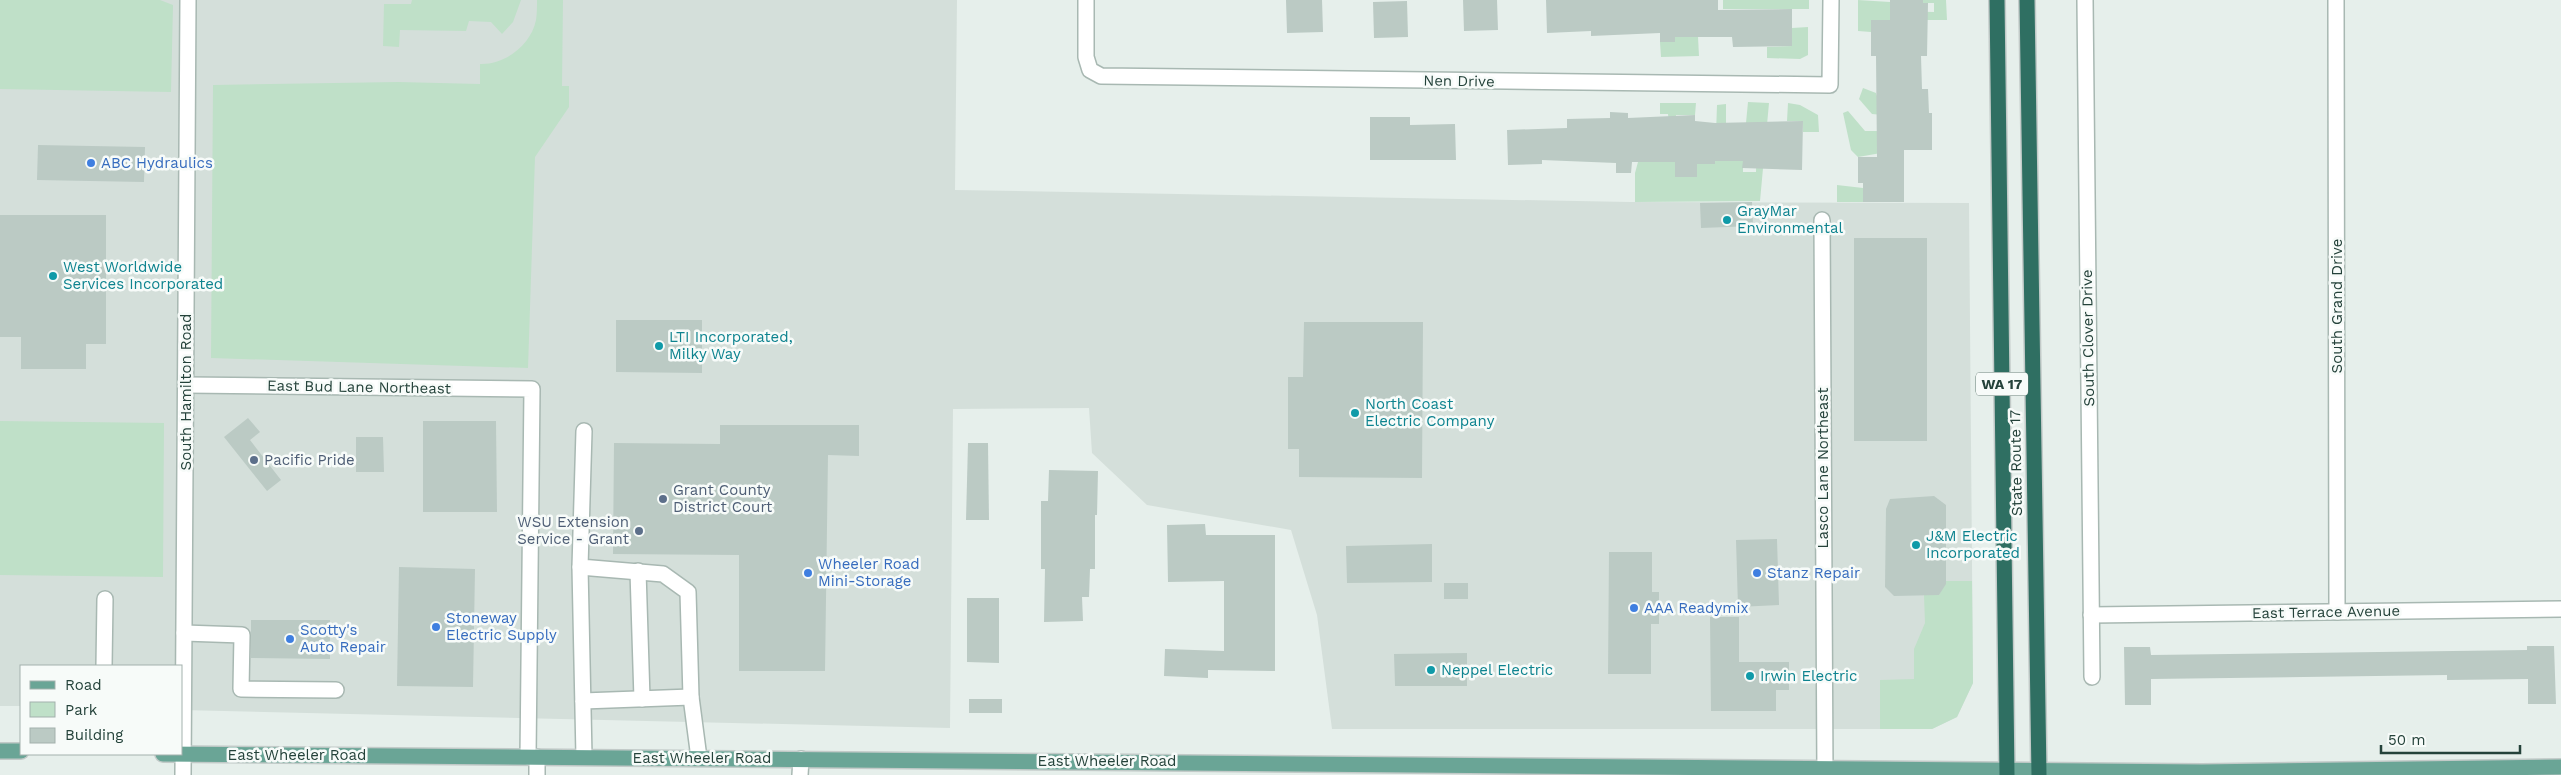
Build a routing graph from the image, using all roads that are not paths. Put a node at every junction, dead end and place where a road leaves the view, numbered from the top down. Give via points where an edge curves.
1 (188, 0) edge
2 (1086, 0) edge
3 (1832, 0) edge
4 (1997, 0) edge
5 (2026, 0) edge
6 (2085, 0) edge
7 (2336, 0) edge
8 (1822, 220) dead end
9 (186, 385) junction
10 (584, 431) dead end
11 (580, 567) junction
12 (638, 571) junction
13 (106, 600) dead end
14 (2561, 609) edge
15 (2337, 612) junction
16 (2091, 615) junction
17 (184, 633) junction
18 (104, 665) edge
19 (2092, 677) dead end
20 (336, 690) dead end
21 (690, 698) junction
22 (642, 699) junction
23 (583, 701) junction
24 (0, 751) edge
25 (20, 752) edge
26 (184, 754) junction
27 (532, 757) junction
28 (584, 757) junction
29 (699, 758) junction
30 (801, 759) junction
31 (2561, 767) edge
32 (1825, 771) edge
33 (2007, 772) edge
34 (2039, 772) edge
35 (2202, 773) edge
36 (184, 775) edge
37 (537, 775) edge
38 (800, 775) edge

1 - 9 street, South Hamilton Road
2 - 3 street, Nen Drive via 1086,57 1090,70 1101,76 1830,86
4 - 33 highway, State Route 17 / WA 17
5 - 34 highway, State Route 17 / WA 17
6 - 16 street, South Clover Drive
7 - 15 street, South Grand Drive
8 - 32 street, Lasco Lane Northeast
9 - 17 street, South Hamilton Road
9 - 27 street, East Bud Lane Northeast via 532,389
10 - 11 street
11 - 12 street
11 - 23 street
12 - 21 street via 663,574 688,592
12 - 22 street
13 - 18 street
14 - 15 street, East Terrace Avenue
15 - 16 street, East Terrace Avenue
16 - 19 street, South Clover Drive
17 - 20 street via 242,635 241,689
17 - 26 street, South Hamilton Road
21 - 22 street
21 - 29 street
22 - 23 street
23 - 28 street
24 - 25 main road
26 - 27 main road, East Wheeler Road
26 - 36 street, South Hamilton Road
27 - 28 main road, East Wheeler Road
27 - 37 street
28 - 29 main road, East Wheeler Road
29 - 30 main road, East Wheeler Road
30 - 32 main road, East Wheeler Road
30 - 38 street
31 - 35 main road, East Wheeler Road
32 - 33 main road, East Wheeler Road
33 - 34 main road, East Wheeler Road
34 - 35 main road, East Wheeler Road

